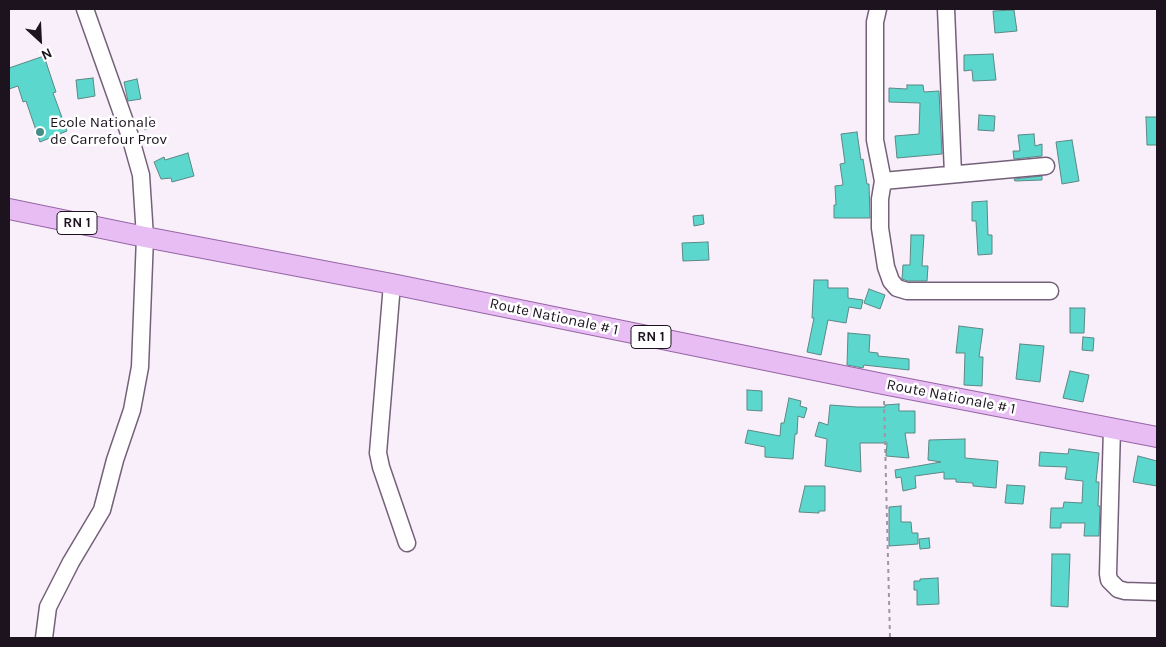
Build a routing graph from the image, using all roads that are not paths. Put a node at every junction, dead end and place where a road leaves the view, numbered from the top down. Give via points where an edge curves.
1 (85, 9) edge
2 (878, 9) edge
3 (946, 9) edge
4 (1046, 166) dead end
5 (953, 174) junction
6 (883, 181) junction
7 (9, 209) edge
8 (145, 237) junction
9 (392, 284) junction
10 (1050, 291) dead end
11 (1112, 428) junction
12 (1157, 437) edge
13 (407, 543) dead end
14 (1157, 592) edge
15 (44, 638) edge

1 - 8 street via 141,175
2 - 6 street via 875,22 875,140
3 - 5 street
4 - 5 street
5 - 6 street
6 - 10 street via 880,228 886,267 897,288 907,291
7 - 8 main road, Route Nationale # 1 / RN 1
8 - 9 main road, Route Nationale # 1 / RN 1
8 - 15 street via 140,367 132,410 102,510 48,607
9 - 11 main road, Route Nationale # 1 / RN 1
9 - 13 street via 378,453
11 - 12 main road, Route Nationale # 1 / RN 1
11 - 14 street via 1109,580 1125,591

